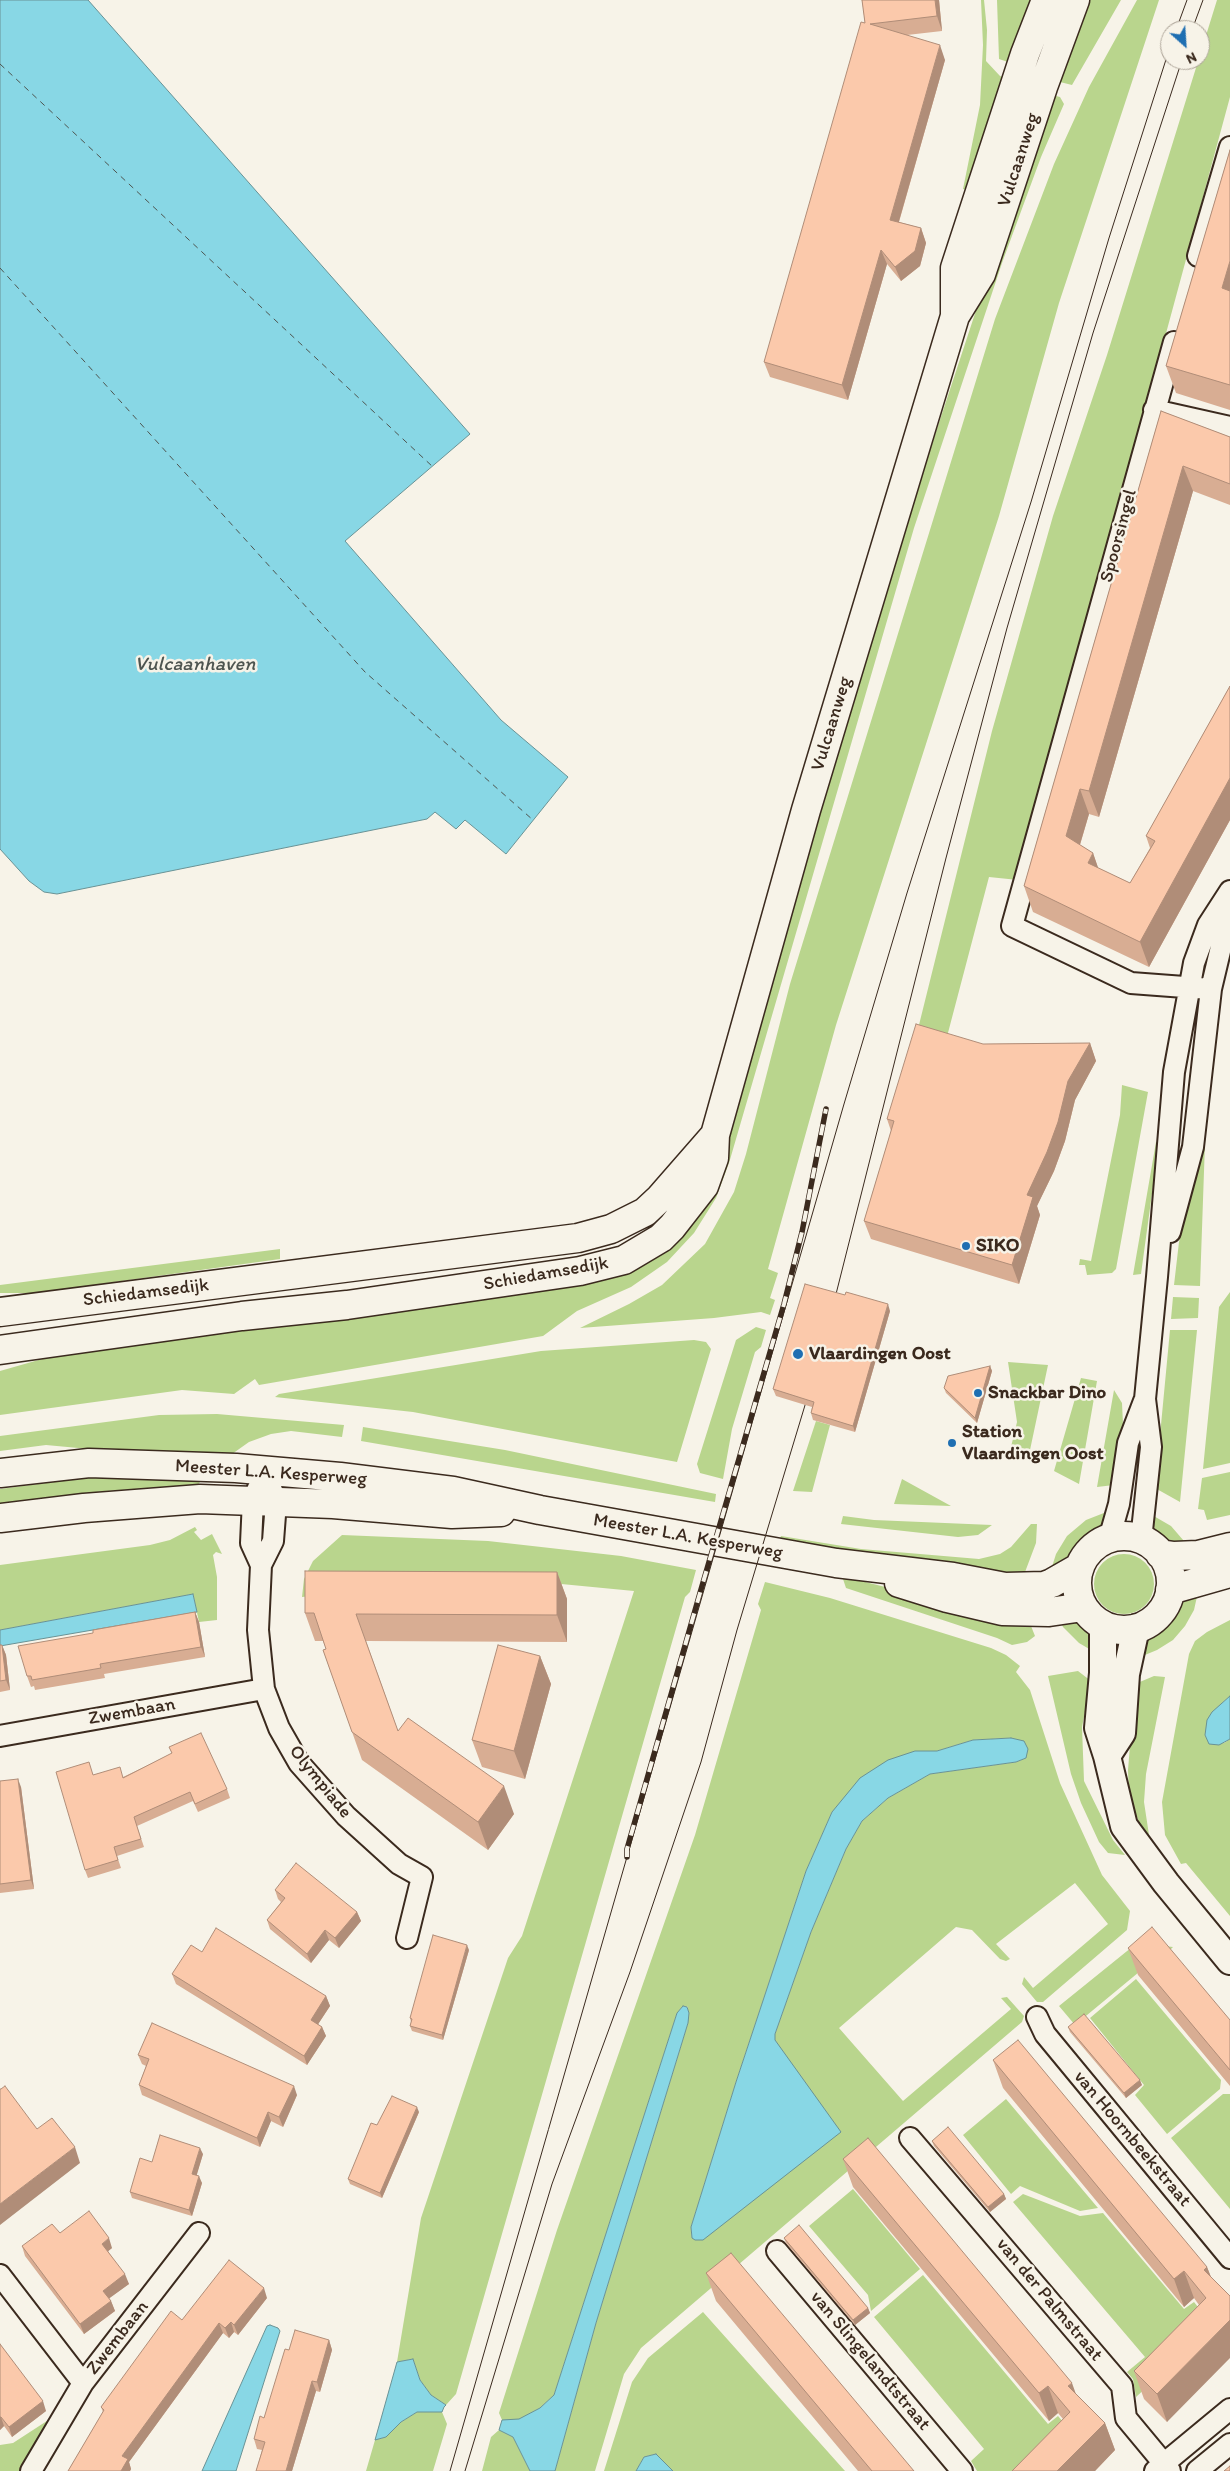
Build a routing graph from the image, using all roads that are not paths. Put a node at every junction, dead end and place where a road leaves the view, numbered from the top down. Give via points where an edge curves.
1 (1046, 0) edge
2 (1075, 0) edge
3 (1230, 147) edge
4 (1192, 278) edge
5 (955, 316) junction
6 (1178, 325) edge
7 (1154, 410) junction
8 (1230, 427) edge
9 (1230, 891) edge
10 (1230, 909) edge
11 (1189, 987) junction
12 (1211, 988) junction
13 (1174, 1072) junction
14 (1199, 1086) junction
15 (715, 1135) junction
16 (1157, 1277) junction
17 (0, 1312) edge
18 (0, 1350) edge
19 (1145, 1399) junction
20 (265, 1470) junction
21 (0, 1473) edge
22 (264, 1501) junction
23 (540, 1510) junction
24 (0, 1518) edge
25 (1109, 1539) junction
26 (1150, 1547) junction
27 (1230, 1547) edge
28 (836, 1563) junction
29 (1080, 1567) junction
30 (1230, 1573) edge
31 (1170, 1590) junction
32 (1084, 1607) junction
33 (1103, 1625) junction
34 (1136, 1628) junction
35 (264, 1689) junction
36 (0, 1736) edge
37 (1107, 1756) junction
38 (407, 1938) dead end
39 (1230, 1961) edge
40 (1037, 2017) dead end
41 (910, 2138) dead end
42 (199, 2233) dead end
43 (777, 2251) dead end
44 (1230, 2258) edge
45 (0, 2275) edge
46 (84, 2383) junction
47 (1230, 2409) edge
48 (1230, 2444) edge
49 (1163, 2469) edge
50 (31, 2471) edge
51 (962, 2471) edge
52 (1197, 2471) edge

1 - 5 main road, Vulcaanweg via 1025,54 955,268
2 - 5 main road, Vulcaanweg via 981,274
3 - 4 street
5 - 15 main road, Vulcaanweg via 806,810
6 - 7 street, Spoorsingel
7 - 8 street
7 - 11 street, Spoorsingel via 1012,926 1131,983
9 - 11 street via 1208,924
10 - 12 street
11 - 12 street
11 - 13 street
12 - 14 street
13 - 14 street
13 - 16 street
14 - 16 street via 1193,1147
15 - 17 main road, Schiedamsedijk via 645,1212 611,1229 578,1238
15 - 18 main road, Schiedamsedijk via 714,1158 704,1186 661,1238 624,1260 580,1272
16 - 19 street
19 - 25 street via 1128,1443 1119,1504
19 - 26 street via 1151,1447
20 - 21 main road, Meester L.A. Kesperweg via 89,1463
20 - 22 street, Olympiade
20 - 23 main road, Meester L.A. Kesperweg via 453,1491
22 - 23 main road, Meester L.A. Kesperweg via 452,1514
22 - 24 main road, Meester L.A. Kesperweg via 200,1499
22 - 35 street, Olympiade via 251,1543 261,1564 258,1630
23 - 28 main road, Meester L.A. Kesperweg
25 - 26 main road via 1125,1536
25 - 29 main road via 1091,1550
26 - 27 main road via 1174,1556 1198,1555
26 - 31 main road via 1169,1571
28 - 29 main road, Meester L.A. Kesperweg via 953,1577 1004,1587 1044,1586
28 - 32 main road, Meester L.A. Kesperweg via 947,1598 1002,1611 1049,1612
29 - 32 main road via 1077,1588
30 - 31 main road
31 - 34 main road via 1159,1614
32 - 33 main road
33 - 34 main road via 1119,1630
33 - 37 street via 1098,1728
34 - 37 street via 1128,1663 1122,1733
35 - 36 street, Zwembaan
35 - 38 street, Olympiade via 279,1728 299,1763 346,1816 399,1864 422,1878
37 - 39 street via 1124,1826
40 - 44 street, van Hoornbeekstraat via 1045,2034
41 - 49 street, van der Palmstraat via 1122,2386 1126,2418
42 - 46 street, Zwembaan
43 - 51 street, van Slingelandtstraat
45 - 46 street, Zwembaan
46 - 50 street
47 - 49 street
48 - 52 street

